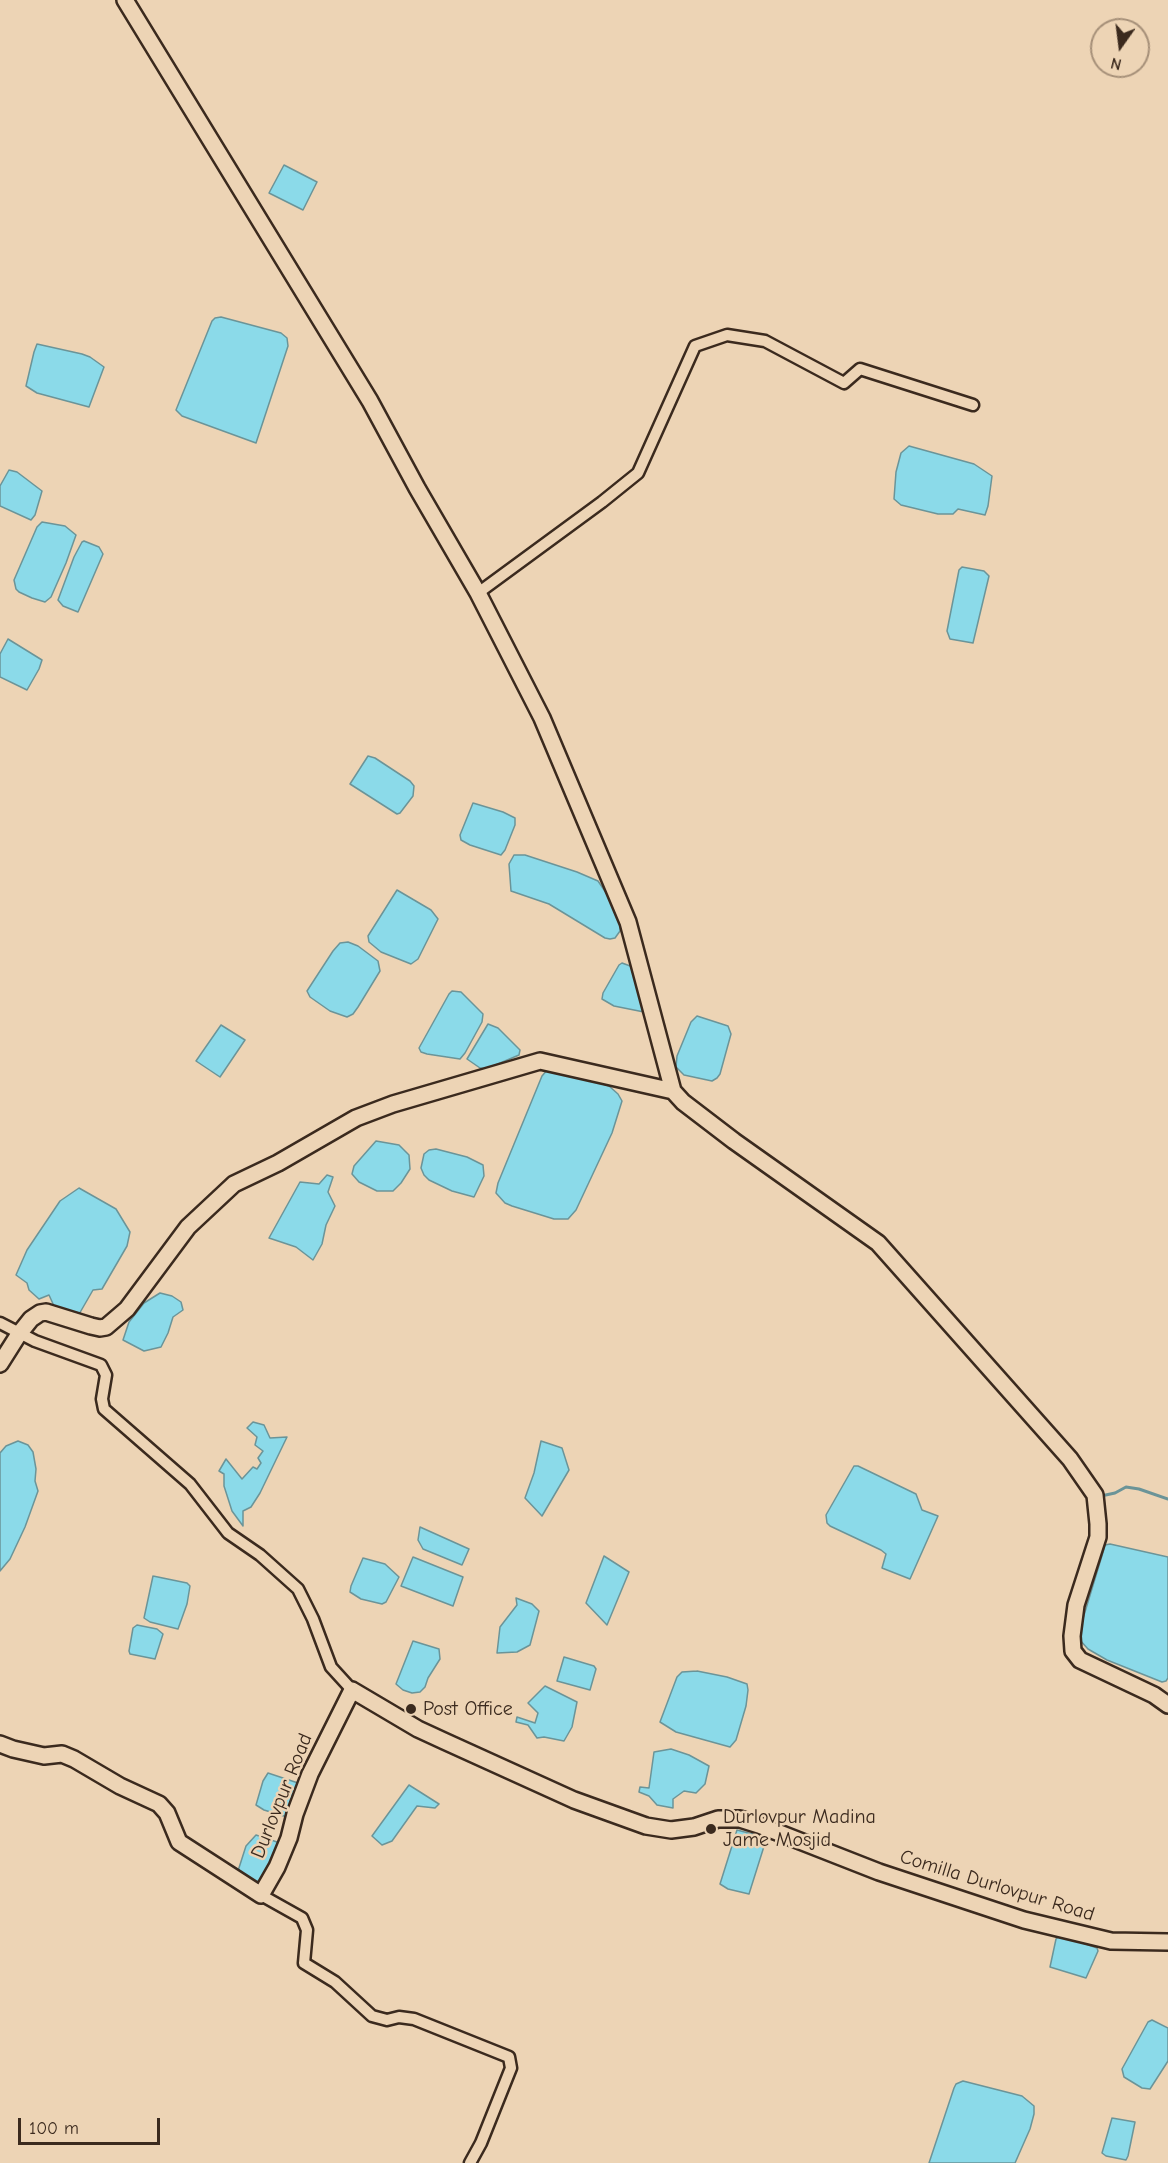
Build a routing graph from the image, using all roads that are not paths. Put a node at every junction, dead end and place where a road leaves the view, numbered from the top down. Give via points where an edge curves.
1 (125, 0) edge
2 (973, 405) dead end
3 (477, 593) junction
4 (673, 1090) junction
5 (0, 1323) edge
6 (19, 1334) junction
7 (0, 1364) edge
8 (352, 1689) junction
9 (1168, 1705) edge
10 (0, 1744) edge
11 (261, 1895) junction
12 (1168, 1942) edge
13 (470, 2163) edge

1 - 3 street via 370,401
2 - 3 street via 860,369 844,383 765,341 727,335 695,346 638,473
3 - 4 street via 542,717 628,922
4 - 6 street via 540,1061 393,1104 356,1118 234,1184 188,1227 127,1309 105,1327 46,1312 32,1319
4 - 9 street via 734,1141 878,1243 1070,1459 1095,1495 1098,1524 1098,1537 1076,1605 1073,1651 1080,1660
5 - 6 street
6 - 7 street
6 - 8 street via 101,1365 106,1375 104,1409 190,1484 228,1533 298,1589 331,1667
8 - 11 street, Durlovpur Road via 310,1774 277,1868
8 - 12 street, Comilla Durlovpur Road via 444,1742 574,1800 646,1826 671,1830 718,1819 740,1819 879,1872 1034,1923 1111,1941
10 - 11 street, Durlovpur Road via 44,1756 62,1754 159,1804 179,1842
11 - 13 street via 302,1917 307,1930 304,1963 334,1982 372,2016 414,2019 509,2057 511,2068

